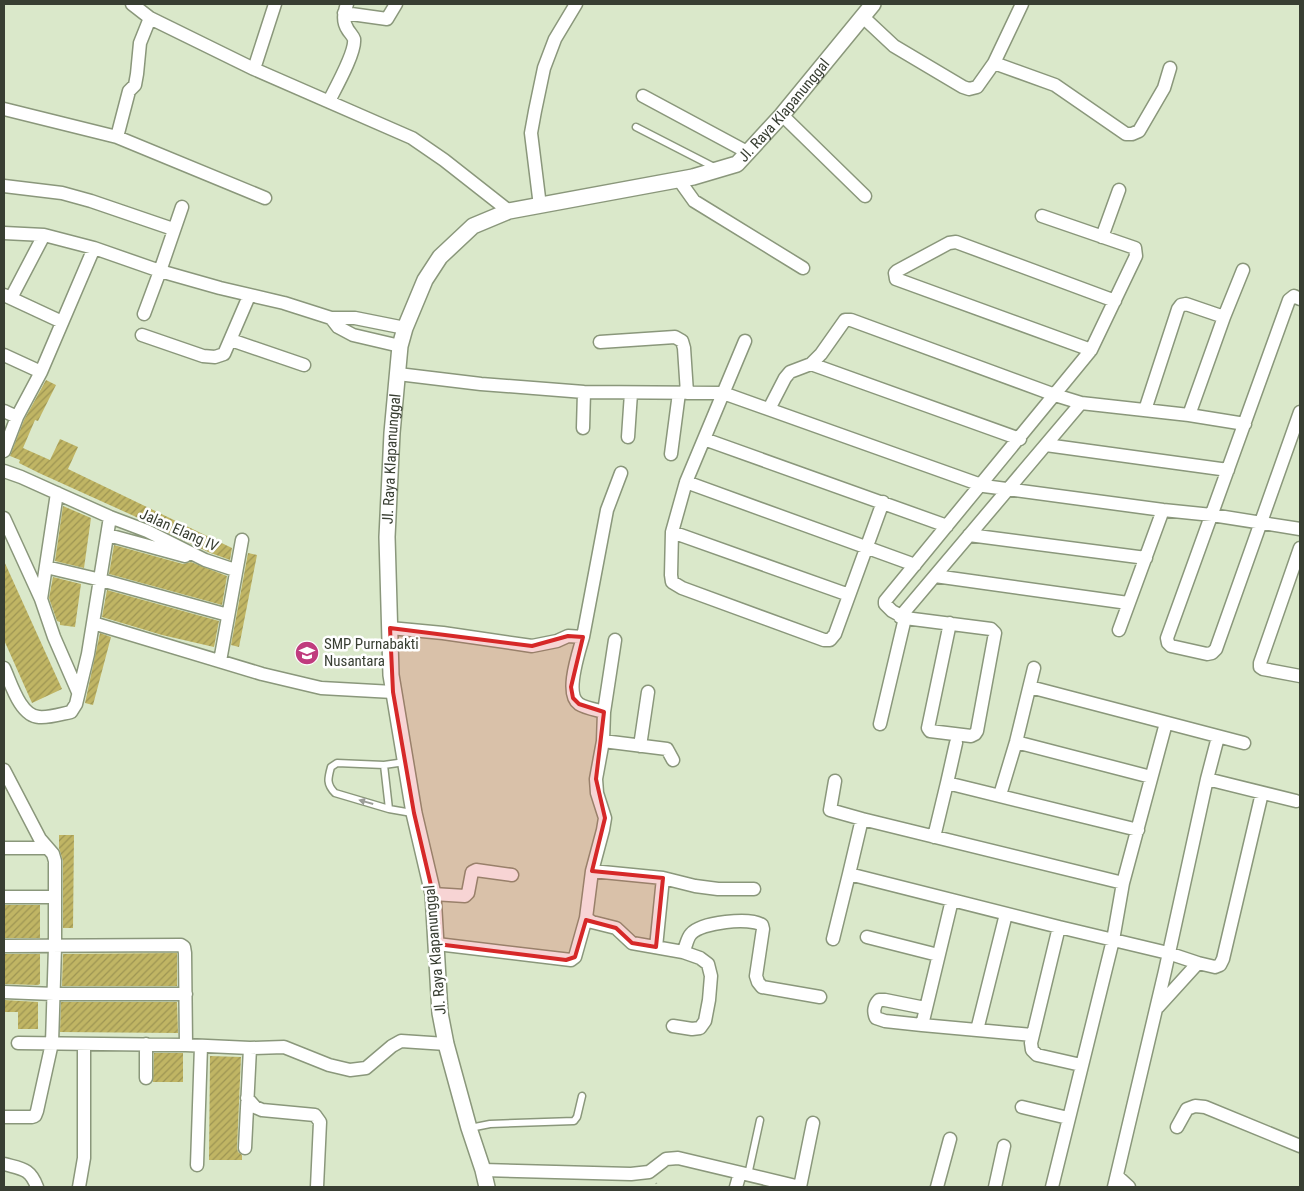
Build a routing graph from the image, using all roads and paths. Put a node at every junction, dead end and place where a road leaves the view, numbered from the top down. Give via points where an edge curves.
1 (132, 4) edge
2 (275, 4) edge
3 (396, 4) edge
4 (576, 4) edge
5 (873, 4) edge
6 (1022, 4) edge
7 (346, 8) edge
8 (863, 17) junction
9 (150, 18) junction
10 (994, 63) junction
11 (1170, 68) dead end
12 (254, 69) junction
13 (643, 96) dead end
14 (329, 101) junction
15 (4, 109) edge
16 (782, 115) junction
17 (636, 126) dead end
18 (117, 137) junction
19 (749, 153) junction
20 (720, 170) junction
21 (679, 180) junction
22 (4, 186) edge
23 (1119, 190) dead end
24 (865, 196) dead end
25 (265, 198) dead end
26 (540, 206) junction
27 (182, 207) dead end
28 (509, 211) junction
29 (1042, 216) dead end
30 (173, 229) junction
31 (4, 234) edge
32 (44, 235) junction
33 (1102, 236) junction
34 (94, 248) junction
35 (803, 268) dead end
36 (1243, 270) dead end
37 (160, 271) junction
38 (8, 296) edge
39 (249, 296) junction
40 (1300, 299) edge
41 (1115, 302) junction
42 (144, 314) dead end
43 (1224, 317) junction
44 (331, 318) junction
45 (62, 322) junction
46 (405, 328) junction
47 (142, 335) dead end
48 (231, 340) junction
49 (745, 341) dead end
50 (600, 342) dead end
51 (400, 346) junction
52 (1091, 350) junction
53 (4, 355) edge
54 (811, 364) junction
55 (304, 365) dead end
56 (41, 372) junction
57 (398, 374) junction
58 (584, 392) junction
59 (631, 393) junction
60 (683, 393) junction
61 (723, 393) junction
62 (1055, 395) junction
63 (1081, 403) junction
64 (769, 409) junction
65 (1145, 410) junction
66 (4, 411) edge
67 (1300, 412) edge
68 (1189, 415) junction
69 (18, 417) junction
70 (1245, 424) junction
71 (582, 428) dead end
72 (628, 437) dead end
73 (704, 439) junction
74 (1020, 439) junction
75 (1046, 445) junction
76 (4, 451) edge
77 (671, 454) dead end
78 (1228, 470) junction
79 (4, 471) edge
80 (621, 473) dead end
81 (686, 482) junction
82 (982, 485) junction
83 (1004, 489) junction
84 (57, 493) junction
85 (883, 502) junction
86 (1163, 510) junction
87 (1212, 515) junction
88 (110, 517) junction
89 (4, 518) edge
90 (1261, 522) junction
91 (947, 526) junction
92 (1300, 529) edge
93 (672, 532) junction
94 (108, 535) junction
95 (969, 535) junction
96 (242, 540) dead end
97 (866, 548) junction
98 (1300, 548) edge
99 (1146, 558) junction
100 (205, 560) junction
101 (915, 565) junction
102 (46, 567) junction
103 (235, 570) junction
104 (935, 576) junction
105 (101, 580) junction
106 (849, 595) junction
107 (40, 598) junction
108 (1128, 603) junction
109 (228, 616) junction
110 (902, 618) junction
111 (93, 623) junction
112 (950, 623) junction
113 (390, 628) junction
114 (1119, 630) dead end
115 (583, 637) junction
116 (615, 640) dead end
117 (220, 661) junction
118 (4, 668) edge
119 (1034, 668) dead end
120 (1300, 676) edge
121 (1030, 687) junction
122 (78, 692) junction
123 (393, 692) junction
124 (648, 692) dead end
125 (604, 712) junction
126 (880, 724) dead end
127 (1166, 724) junction
128 (1218, 737) junction
129 (603, 740) junction
130 (1016, 742) junction
131 (956, 743) dead end
132 (1244, 743) dead end
133 (640, 746) junction
134 (673, 760) dead end
135 (405, 762) junction
136 (384, 765) junction
137 (4, 770) edge
138 (1152, 777) junction
139 (1207, 779) junction
140 (835, 781) dead end
141 (947, 783) junction
142 (1262, 793) junction
143 (1000, 795) junction
144 (4, 797) edge
145 (17, 797) junction
146 (1296, 801) dead end
147 (389, 809) junction
148 (414, 813) junction
149 (862, 819) junction
150 (1138, 830) junction
151 (934, 837) junction
152 (4, 848) edge
153 (47, 848) junction
154 (592, 871) junction
155 (848, 874) junction
156 (512, 875) dead end
157 (663, 878) junction
158 (1123, 883) junction
159 (754, 889) dead end
160 (433, 894) junction
161 (4, 897) edge
162 (54, 897) junction
163 (952, 900) junction
164 (1006, 914) junction
165 (586, 918) junction
166 (1059, 927) junction
167 (867, 937) dead end
168 (834, 939) dead end
169 (1113, 940) junction
170 (437, 944) junction
171 (4, 946) edge
172 (656, 946) junction
173 (55, 947) junction
174 (684, 952) junction
175 (1168, 953) junction
176 (938, 955) junction
177 (1198, 963) junction
178 (4, 992) edge
179 (54, 994) junction
180 (186, 994) junction
181 (820, 997) dead end
182 (925, 1008) junction
183 (1156, 1009) junction
184 (922, 1024) junction
185 (673, 1026) dead end
186 (977, 1030) junction
187 (1032, 1035) junction
188 (18, 1043) dead end
189 (52, 1043) junction
190 (84, 1044) junction
191 (146, 1044) junction
192 (446, 1044) junction
193 (186, 1045) junction
194 (201, 1046) junction
195 (250, 1048) junction
196 (1081, 1065) junction
197 (146, 1078) dead end
198 (582, 1096) dead end
199 (247, 1098) junction
200 (1022, 1107) dead end
201 (4, 1117) edge
202 (1068, 1118) junction
203 (760, 1120) dead end
204 (813, 1123) dead end
205 (1177, 1127) dead end
206 (469, 1128) junction
207 (950, 1139) dead end
208 (1004, 1146) dead end
209 (1300, 1146) edge
210 (245, 1148) dead end
211 (4, 1164) edge
212 (197, 1165) dead end
213 (483, 1170) junction
214 (744, 1174) junction
215 (1115, 1182) edge
216 (37, 1187) edge
217 (80, 1187) edge
218 (318, 1187) edge
219 (487, 1187) edge
220 (736, 1187) edge
221 (800, 1187) edge
222 (937, 1187) edge
223 (994, 1187) edge
224 (1052, 1187) edge
225 (1129, 1187) edge

1 - 9 street
2 - 12 street
3 - 7 street via 386,18
4 - 26 street via 555,39 544,68 531,133
5 - 8 street, Jl. Raya Klapanunggal
6 - 10 street
7 - 14 street via 345,25 354,38 354,44
8 - 10 street via 894,46 963,87 977,87
8 - 16 street, Jl. Raya Klapanunggal
9 - 12 street
9 - 18 street via 140,43 135,85 129,91
10 - 11 street via 1055,85 1126,134 1139,131 1164,88
12 - 14 street
13 - 19 street
14 - 28 street via 412,138
15 - 18 street
16 - 19 street, Jl. Raya Klapanunggal
16 - 24 street
17 - 20 lane
18 - 25 street
19 - 20 street, Jl. Raya Klapanunggal via 737,164
20 - 21 street, Jl. Raya Klapanunggal
21 - 26 street, Jl. Raya Klapanunggal
21 - 35 street via 694,202
22 - 30 street via 62,193
23 - 33 street
26 - 28 street, Jl. Raya Klapanunggal
27 - 30 street
28 - 46 street, Jl. Raya Klapanunggal via 473,226 440,257
29 - 33 street
30 - 37 street
31 - 32 street
32 - 34 street
32 - 38 street
33 - 41 street via 1135,248 1137,252
34 - 37 street
34 - 45 street
36 - 43 street
37 - 39 street
37 - 42 street
38 - 45 street
39 - 44 street
39 - 48 street
40 - 70 street via 1294,296 1289,300
41 - 52 street
41 - 52 street via 956,242 895,273 896,279
43 - 65 street via 1186,304 1178,309
43 - 68 street
44 - 46 street via 355,318
44 - 51 street via 338,327 353,335
45 - 56 street
46 - 51 street, Jl. Raya Klapanunggal
47 - 48 street via 203,356 215,357 224,354
48 - 55 street
49 - 61 street
50 - 60 street via 675,337 682,341
51 - 57 street, Jl. Raya Klapanunggal
52 - 62 street
53 - 56 street
54 - 62 street via 845,320 851,320
54 - 64 street via 790,372
54 - 74 street
56 - 69 street
57 - 58 street
57 - 113 street, Jl. Raya Klapanunggal via 388,537
58 - 59 street
58 - 71 street
59 - 60 street
59 - 72 street
60 - 61 street
60 - 77 street
61 - 64 street
61 - 73 street
62 - 63 street
62 - 74 street
63 - 65 street
63 - 75 street
64 - 82 street
65 - 68 street
66 - 69 street
67 - 90 street
68 - 70 street
69 - 76 street
70 - 78 street
73 - 81 street
73 - 85 street
74 - 82 street
75 - 78 street
75 - 83 street
78 - 87 street
79 - 84 street, Jalan Elang IV
80 - 115 street via 607,510
81 - 93 street
81 - 97 street
82 - 83 street
82 - 91 street
83 - 86 street
83 - 95 street
84 - 88 street, Jalan Elang IV
84 - 102 street
85 - 91 street
85 - 97 street
86 - 87 street
86 - 99 street
87 - 90 street
87 - 90 street via 1167,638 1171,646 1207,654 1216,649
88 - 94 street
88 - 100 street, Jalan Elang IV
89 - 107 street
90 - 92 street
91 - 101 street
93 - 106 street
93 - 106 street via 672,582 824,640 830,640 835,634
94 - 100 street
94 - 105 street
95 - 99 street
95 - 104 street
96 - 103 street
97 - 101 street
97 - 106 street
98 - 120 street via 1260,663 1263,669
99 - 108 street
100 - 103 street, Jalan Elang IV
101 - 110 street via 885,601
102 - 105 street
102 - 107 street
103 - 109 street
104 - 108 street
104 - 110 street
105 - 109 street
105 - 111 street
107 - 122 street
108 - 114 street
109 - 117 street
110 - 112 street
110 - 126 street
111 - 117 street
111 - 122 street
112 - 112 street via 991,630 996,635 976,731 971,736 930,731 928,728
113 - 115 street via 532,646 568,636
113 - 123 street, Jl. Raya Klapanunggal
115 - 125 street via 571,687 573,698 579,704
116 - 125 street
117 - 123 street via 321,688
118 - 122 street via 28,714 39,717 71,712
119 - 121 street
121 - 127 street
121 - 130 street
123 - 135 street, Jl. Raya Klapanunggal
124 - 133 street
125 - 129 street
127 - 128 street
127 - 138 street
128 - 132 street
128 - 139 street
129 - 133 street
129 - 154 street via 596,780 604,818 603,830
130 - 138 street
130 - 143 street
131 - 141 street
133 - 134 street via 667,750
135 - 136 lane
135 - 148 street, Jl. Raya Klapanunggal
136 - 147 lane
147 -> 136 lane via 335,793 329,787 331,767 337,763
137 - 145 street
138 - 150 street
139 - 142 street
139 - 175 street
140 - 149 street via 830,810
141 - 143 street
141 - 151 street
142 - 146 street
142 - 177 street via 1223,959 1215,968
143 - 150 street
144 - 145 street
145 - 153 street
147 - 148 lane
148 - 160 street, Jl. Raya Klapanunggal
149 - 151 street
149 - 155 street
150 - 158 street
151 - 158 street
152 - 153 street
153 - 162 street via 54,861
154 - 157 street
154 - 165 street
155 - 163 street
155 - 168 street
156 - 160 street via 476,870 472,872 465,896
157 - 159 street via 718,889
157 - 172 street
158 - 169 street
160 - 170 street, Jl. Raya Klapanunggal
161 - 162 street
162 - 173 street
163 - 164 street
163 - 176 street
164 - 166 street
164 - 186 street
165 - 170 street via 575,957 571,960
165 - 172 street via 616,928 632,943
166 - 169 street
166 - 187 street
167 - 176 street
169 - 175 street
169 - 196 street
170 - 192 street, Jl. Raya Klapanunggal via 440,1014
171 - 173 street
172 - 174 street
173 - 179 street
173 - 180 street via 181,945 186,953
174 - 181 street via 690,935 699,928 757,921 763,929 756,976 762,987
174 - 185 street via 708,964 712,976 709,1000 705,1021 700,1028
175 - 177 street
175 - 183 street
176 - 182 street
177 - 183 street
178 - 179 street
179 - 180 street
179 - 189 street
180 - 193 street
182 - 184 street
182 - 184 street via 879,1000 874,1013 876,1018 884,1021
183 - 215 street
184 - 186 street
186 - 187 street
187 - 196 street via 1032,1050 1037,1055
188 - 189 street
189 - 190 street
189 - 201 street via 35,1116
190 - 191 street
190 - 217 street via 84,1158
191 - 193 street
191 - 197 street
192 - 195 street via 401,1041 366,1068 350,1070 284,1047
192 - 206 street, Jl. Raya Klapanunggal
193 - 194 street
194 - 195 street
194 - 212 street
195 - 199 street
196 - 202 street
198 - 206 lane via 574,1121 490,1124
199 - 210 street
199 - 218 street via 262,1110 315,1115 318,1118
200 - 202 street
202 - 224 street
203 - 214 lane
204 - 221 street
205 - 209 street via 1187,1109 1205,1106
206 - 213 street, Jl. Raya Klapanunggal
207 - 222 street
208 - 223 street
211 - 216 street via 28,1170
213 - 214 street via 631,1174 649,1172 666,1159 678,1158
213 - 219 street, Jl. Raya Klapanunggal
214 - 220 street
214 - 221 street
215 - 225 street

